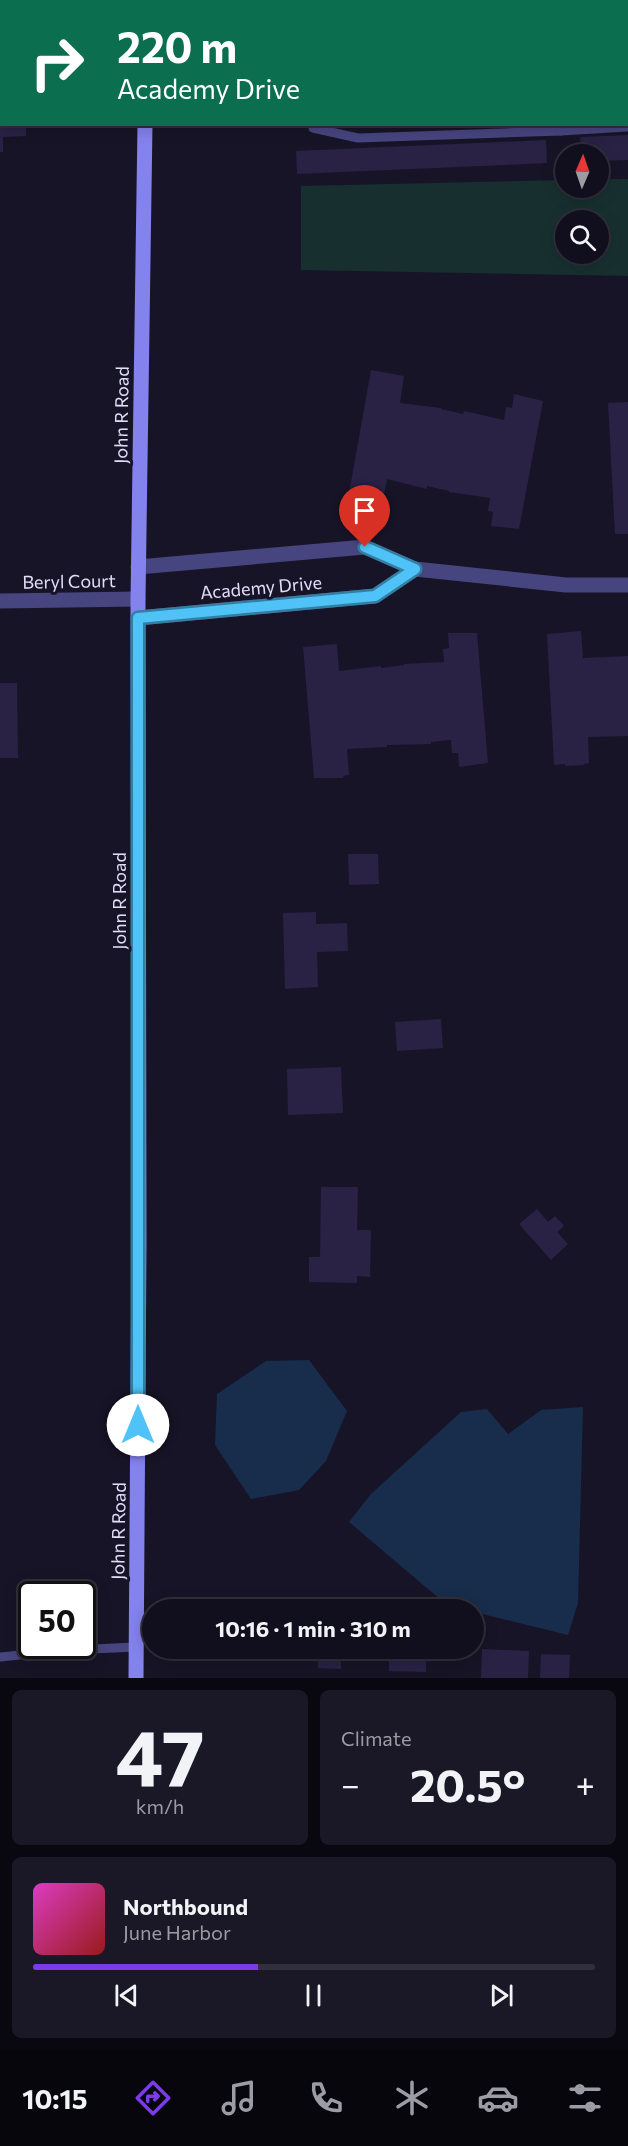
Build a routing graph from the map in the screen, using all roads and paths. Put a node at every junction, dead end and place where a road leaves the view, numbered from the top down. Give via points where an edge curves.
1 (145, 126) edge
2 (313, 126) edge
3 (628, 127) edge
4 (560, 128) edge
5 (138, 567) junction
6 (415, 569) junction
7 (628, 585) edge
8 (138, 599) junction
9 (0, 601) edge
10 (138, 618) junction
11 (136, 1647) junction
12 (0, 1657) edge
13 (136, 1678) edge

1 - 5 main road, John R Road
2 - 4 lane via 358,138
3 - 4 lane
5 - 6 street, Academy Drive via 365,547
5 - 8 main road, John R Road
6 - 7 street, Academy Drive via 566,585
6 - 10 street, Academy Drive via 375,596
8 - 9 street, Beryl Court
8 - 10 main road, John R Road
10 - 11 main road, John R Road
11 - 12 lane
11 - 13 main road, John R Road

